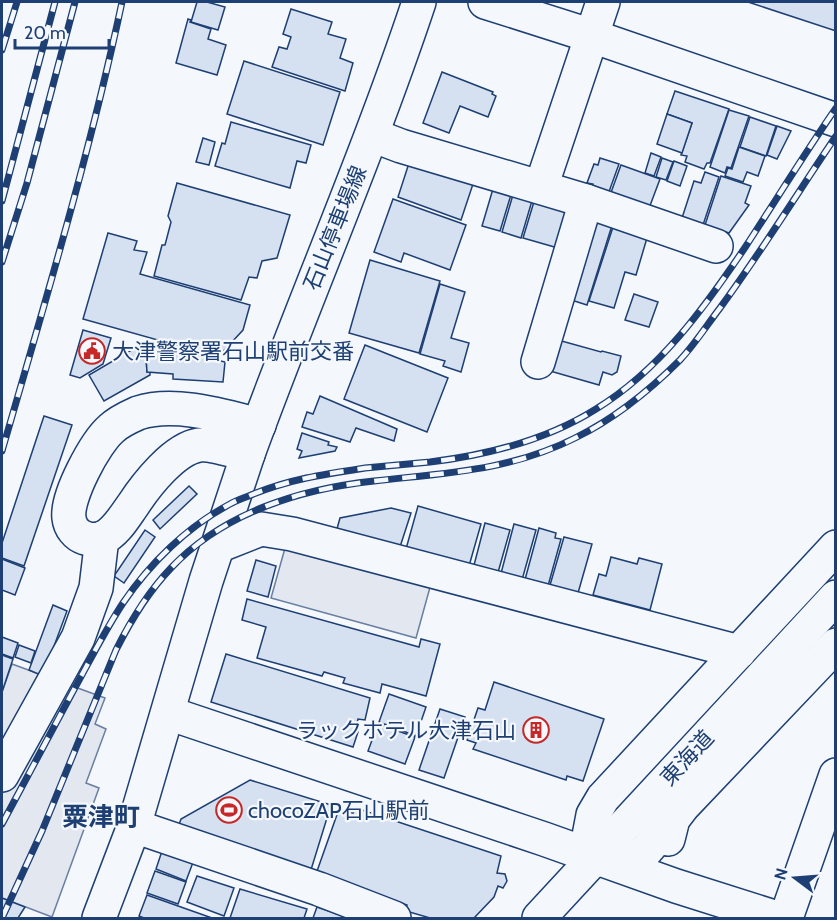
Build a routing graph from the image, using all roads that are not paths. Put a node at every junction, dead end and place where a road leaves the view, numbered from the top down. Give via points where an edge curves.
1 (419, 2) edge
2 (485, 2) edge
3 (603, 2) edge
4 (592, 36) junction
5 (836, 120) edge
6 (372, 135) junction
7 (541, 187) junction
8 (586, 201) junction
9 (716, 246) dead end
10 (538, 362) dead end
11 (254, 440) junction
12 (102, 538) junction
13 (218, 546) junction
14 (836, 548) edge
15 (836, 597) edge
16 (836, 645) edge
17 (739, 652) junction
18 (168, 713) junction
19 (2, 775) edge
20 (836, 775) edge
21 (673, 819) junction
22 (134, 826) junction
23 (595, 857) junction
24 (676, 886) junction
25 (99, 918) edge
26 (393, 918) edge
27 (539, 918) edge
28 (777, 918) edge
29 (786, 918) edge

1 - 6 main road, 石山停車場線
2 - 4 main road
3 - 4 main road
4 - 5 main road
4 - 7 main road
6 - 7 main road
6 - 11 main road, 石山停車場線
7 - 8 main road
8 - 9 main road
8 - 10 main road
11 - 12 main road via 199,445 175,458 159,471 121,521
11 - 12 main road via 218,414 156,409 117,423 88,461 69,511 71,525 78,534 89,539
11 - 13 main road, 石山停車場線
12 - 19 main road via 96,588 78,638
13 - 17 main road via 261,529 292,534
13 - 18 main road, 石山停車場線
14 - 17 main road
15 - 23 main road, 東海道
16 - 21 main road
17 - 23 main road via 603,798 593,816 589,836
18 - 22 main road, 石山停車場線
18 - 23 main road
20 - 29 main road
21 - 23 main road via 644,854 626,859
21 - 24 main road via 662,860 666,874
22 - 25 main road, 石山停車場線
22 - 26 main road
23 - 24 main road
23 - 27 main road, 東海道
24 - 28 main road

